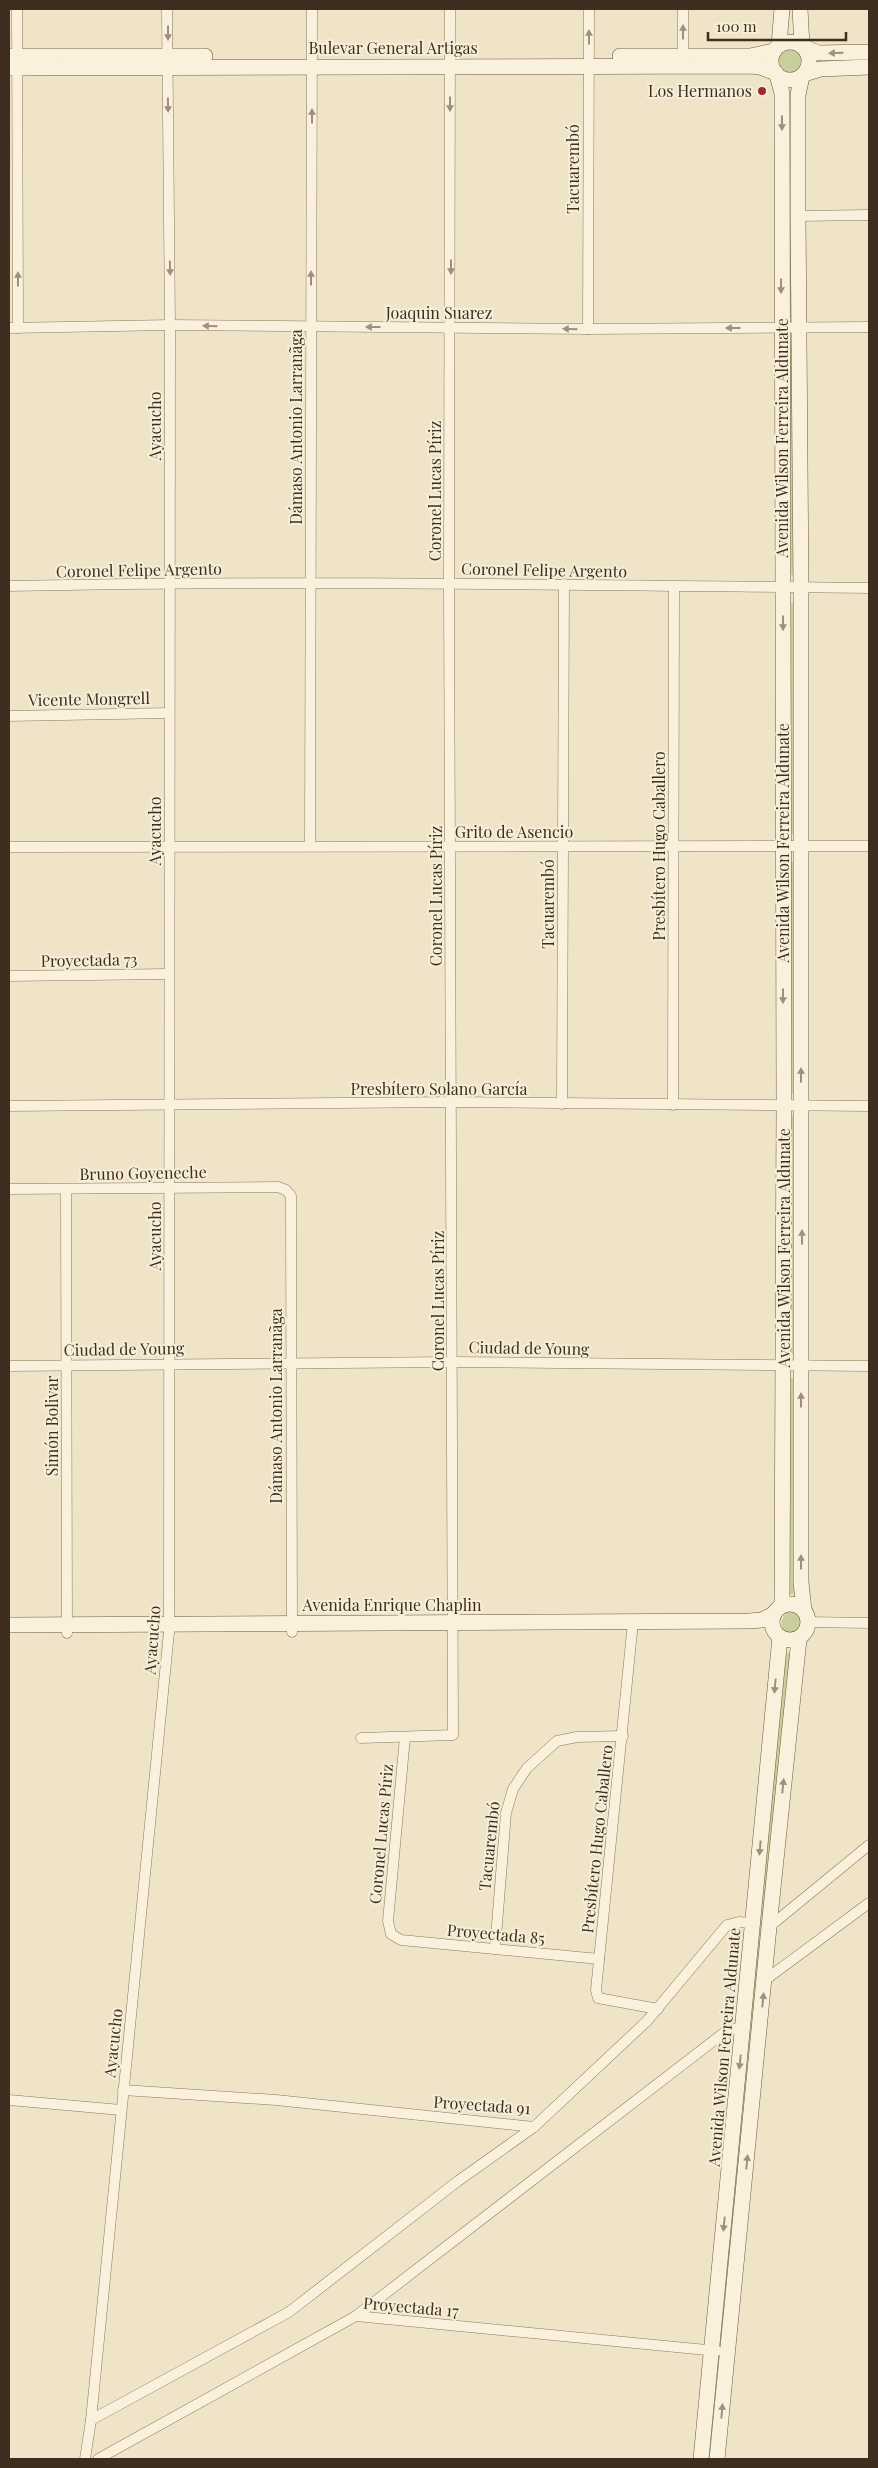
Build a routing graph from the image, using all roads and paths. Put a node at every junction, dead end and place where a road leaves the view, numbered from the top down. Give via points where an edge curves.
1 (16, 9) edge
2 (167, 9) edge
3 (312, 9) edge
4 (450, 9) edge
5 (589, 9) edge
6 (683, 9) edge
7 (782, 9) edge
8 (800, 9) edge
9 (803, 46) junction
10 (776, 48) junction
11 (869, 52) edge
12 (683, 56) junction
13 (312, 60) junction
14 (450, 61) junction
15 (588, 61) junction
16 (13, 62) edge
17 (168, 62) junction
18 (869, 67) edge
19 (777, 74) junction
20 (803, 75) junction
21 (869, 215) edge
22 (798, 216) junction
23 (170, 325) junction
24 (869, 326) edge
25 (311, 327) junction
26 (451, 327) junction
27 (799, 327) junction
28 (13, 328) edge
29 (781, 328) junction
30 (588, 329) junction
31 (170, 583) junction
32 (450, 584) junction
33 (564, 584) junction
34 (312, 585) junction
35 (9, 586) edge
36 (674, 587) junction
37 (783, 587) junction
38 (801, 587) junction
39 (869, 588) edge
40 (170, 713) junction
41 (9, 716) edge
42 (9, 846) edge
43 (170, 846) junction
44 (310, 846) junction
45 (563, 846) junction
46 (674, 846) junction
47 (782, 846) junction
48 (800, 846) junction
49 (869, 846) edge
50 (450, 847) junction
51 (169, 974) junction
52 (9, 976) edge
53 (452, 1102) junction
54 (562, 1104) junction
55 (170, 1105) junction
56 (673, 1105) junction
57 (9, 1106) edge
58 (784, 1106) junction
59 (869, 1106) edge
60 (801, 1107) junction
61 (170, 1187) junction
62 (278, 1187) joint
63 (9, 1189) edge
64 (66, 1189) junction
65 (453, 1362) junction
66 (291, 1363) junction
67 (170, 1364) junction
68 (68, 1365) junction
69 (9, 1366) edge
70 (801, 1366) junction
71 (869, 1366) edge
72 (784, 1367) junction
73 (778, 1610) junction
74 (806, 1617) junction
75 (869, 1623) edge
76 (9, 1625) edge
77 (454, 1626) junction
78 (292, 1627) junction
79 (633, 1627) junction
80 (169, 1628) junction
81 (67, 1629) junction
82 (9, 1634) edge
83 (777, 1635) junction
84 (799, 1638) junction
85 (623, 1736) junction
86 (405, 1737) junction
87 (362, 1738) dead end
88 (869, 1845) edge
89 (869, 1903) edge
90 (753, 1923) junction
91 (769, 1927) junction
92 (391, 1934) joint
93 (495, 1949) junction
94 (599, 1959) junction
95 (765, 1980) junction
96 (658, 2009) junction
97 (744, 2026) junction
98 (123, 2090) junction
99 (9, 2100) edge
100 (121, 2110) junction
101 (534, 2126) junction
102 (356, 2316) junction
103 (712, 2351) junction
104 (728, 2353) junction
105 (91, 2420) junction
106 (85, 2459) edge
107 (98, 2459) edge
108 (702, 2459) edge
109 (717, 2459) edge

1 - 16 street
2 -> 17 street, Ayacucho
3 - 13 street, Dámaso Antonio Larranãga
4 - 14 street, Coronel Lucas Píriz
15 -> 5 street, Tacuarembó
12 -> 6 street
7 - 10 street
8 - 9 street
9 - 10 street via 788,42
11 -> 9 street via 818,53
9 - 20 street via 809,58 808,69
10 - 12 street, Bulevar General Artigas via 750,56
10 - 19 street via 771,60
12 - 15 street, Bulevar General Artigas
13 - 14 street, Bulevar General Artigas
13 - 17 street, Bulevar General Artigas
25 -> 13 street, Dámaso Antonio Larranãga
14 - 15 street, Bulevar General Artigas
14 -> 26 street, Coronel Lucas Píriz
15 - 19 street, Bulevar General Artigas via 750,66
15 - 30 street, Tacuarembó
16 - 17 street, Bulevar General Artigas
28 -> 16 street
17 -> 23 street, Ayacucho
18 - 20 street via 832,67
19 - 20 street via 790,80
19 -> 29 street, Avenida Wilson Ferreira Aldunate via 782,93
20 - 22 street, Avenida Wilson Ferreira Aldunate via 798,95
21 - 22 street
22 - 27 street, Avenida Wilson Ferreira Aldunate
25 -> 23 street, Joaquin Suarez
23 - 28 street, Joaquin Suarez
23 - 31 street, Ayacucho
24 - 27 street, Joaquin Suarez
26 -> 25 street, Joaquin Suarez
25 - 34 street, Dámaso Antonio Larranãga
30 -> 26 street, Joaquin Suarez
26 - 32 street, Coronel Lucas Píriz
27 - 29 street, Joaquin Suarez
27 - 38 street, Avenida Wilson Ferreira Aldunate
29 -> 30 street, Joaquin Suarez
29 - 37 street, Avenida Wilson Ferreira Aldunate
31 - 34 street, Coronel Felipe Argento
31 - 35 street, Coronel Felipe Argento
31 - 40 street, Ayacucho
32 - 33 street, Coronel Felipe Argento
32 - 34 street, Coronel Felipe Argento
32 - 50 street, Coronel Lucas Píriz
33 - 36 street, Coronel Felipe Argento
33 - 45 street, Tacuarembó
34 - 44 street, Dámaso Antonio Larranãga
36 - 37 street, Coronel Felipe Argento
36 - 46 street, Presbítero Hugo Caballero
37 - 38 street, Coronel Felipe Argento
37 -> 47 street, Avenida Wilson Ferreira Aldunate
38 - 39 street, Coronel Felipe Argento
38 - 48 street, Avenida Wilson Ferreira Aldunate
40 - 41 street, Vicente Mongrell
40 - 43 street, Ayacucho
42 - 43 street, Grito de Asencio
43 - 44 street, Grito de Asencio
43 - 51 street, Ayacucho
44 - 50 street, Grito de Asencio
45 - 46 street, Grito de Asencio
45 - 50 street, Grito de Asencio
45 - 54 street, Tacuarembó
46 - 47 street, Grito de Asencio
46 - 56 street, Presbítero Hugo Caballero
47 - 48 street, Grito de Asencio
47 -> 58 street, Avenida Wilson Ferreira Aldunate
48 - 49 street, Grito de Asencio
60 -> 48 street, Avenida Wilson Ferreira Aldunate
50 - 53 street, Coronel Lucas Píriz
51 - 52 street, Proyectada 73
51 - 55 street, Ayacucho
53 - 54 street, Presbítero Solano García
53 - 55 street, Presbítero Solano García
53 - 65 street, Coronel Lucas Píriz
54 - 56 street, Presbítero Solano García
55 - 57 street, Presbítero Solano García
55 - 61 street, Ayacucho
56 - 58 street, Presbítero Solano García
58 - 60 street, Presbítero Solano García
58 - 72 street, Avenida Wilson Ferreira Aldunate
59 - 60 street, Presbítero Solano García
70 -> 60 street, Avenida Wilson Ferreira Aldunate
61 - 62 street, Bruno Goyeneche
61 - 64 street, Bruno Goyeneche
61 - 67 street, Ayacucho
62 - 66 street, Dámaso Antonio Larranãga via 290,1196
63 - 64 street, Bruno Goyeneche
64 - 68 street, Simón Bolivar
65 - 66 street, Ciudad de Young
65 - 72 street, Ciudad de Young
65 - 77 street, Coronel Lucas Píriz
66 - 67 street, Ciudad de Young
66 - 78 street, Dámaso Antonio Larranãga
67 - 68 street, Ciudad de Young
67 - 80 street, Ayacucho
68 - 69 street, Ciudad de Young
68 - 81 street, Simón Bolivar
70 - 71 street, Ciudad de Young
70 - 72 street, Ciudad de Young
74 -> 70 street, Avenida Wilson Ferreira Aldunate via 801,1582
72 - 73 street, Avenida Wilson Ferreira Aldunate
73 - 74 street via 794,1604
73 - 79 street, Avenida Enrique Chaplin via 762,1620
73 - 83 street via 772,1623
74 - 75 street
74 - 84 street via 806,1632
76 - 81 street, Avenida Enrique Chaplin
77 - 78 street, Avenida Enrique Chaplin
77 - 79 street, Avenida Enrique Chaplin
77 - 86 street, Coronel Lucas Píriz via 453,1735
78 - 80 street, Avenida Enrique Chaplin
79 - 83 street, Avenida Enrique Chaplin via 761,1630
79 - 85 street, Presbítero Hugo Caballero
80 - 81 street, Avenida Enrique Chaplin
80 - 98 street, Ayacucho
81 - 82 street, Avenida Enrique Chaplin
83 - 84 street via 789,1641
83 -> 90 street, Avenida Wilson Ferreira Aldunate
91 -> 84 street, Avenida Wilson Ferreira Aldunate
85 - 93 street, Tacuarembó via 557,1741 527,1768 513,1789 506,1813
85 - 94 street, Presbítero Hugo Caballero
86 - 87 street, Coronel Lucas Píriz
86 - 92 street, Coronel Lucas Píriz via 388,1921
88 - 91 street
89 - 95 street
90 - 96 street, Proyectada 91 via 727,1925
90 - 97 street, Avenida Wilson Ferreira Aldunate
91 - 95 street, Avenida Wilson Ferreira Aldunate
92 - 93 street, Proyectada 85 via 401,1940
93 - 94 street, Proyectada 85
94 - 96 street, Presbítero Hugo Caballero via 598,1998
104 -> 95 street, Avenida Wilson Ferreira Aldunate
96 - 101 street, Proyectada 91
97 - 102 street via 725,2032
97 -> 103 street, Avenida Wilson Ferreira Aldunate
98 - 100 street, Ayacucho
98 - 101 street, Proyectada 91 via 213,2095
99 - 100 street
100 - 105 street, Ayacucho
101 - 105 street via 289,2312
102 - 103 street, Proyectada 17
102 - 107 street, Proyectada 17
103 - 104 street, Proyectada 17
103 - 108 street, Avenida Wilson Ferreira Aldunate
109 -> 104 street, Avenida Wilson Ferreira Aldunate
105 - 106 street, Ayacucho

